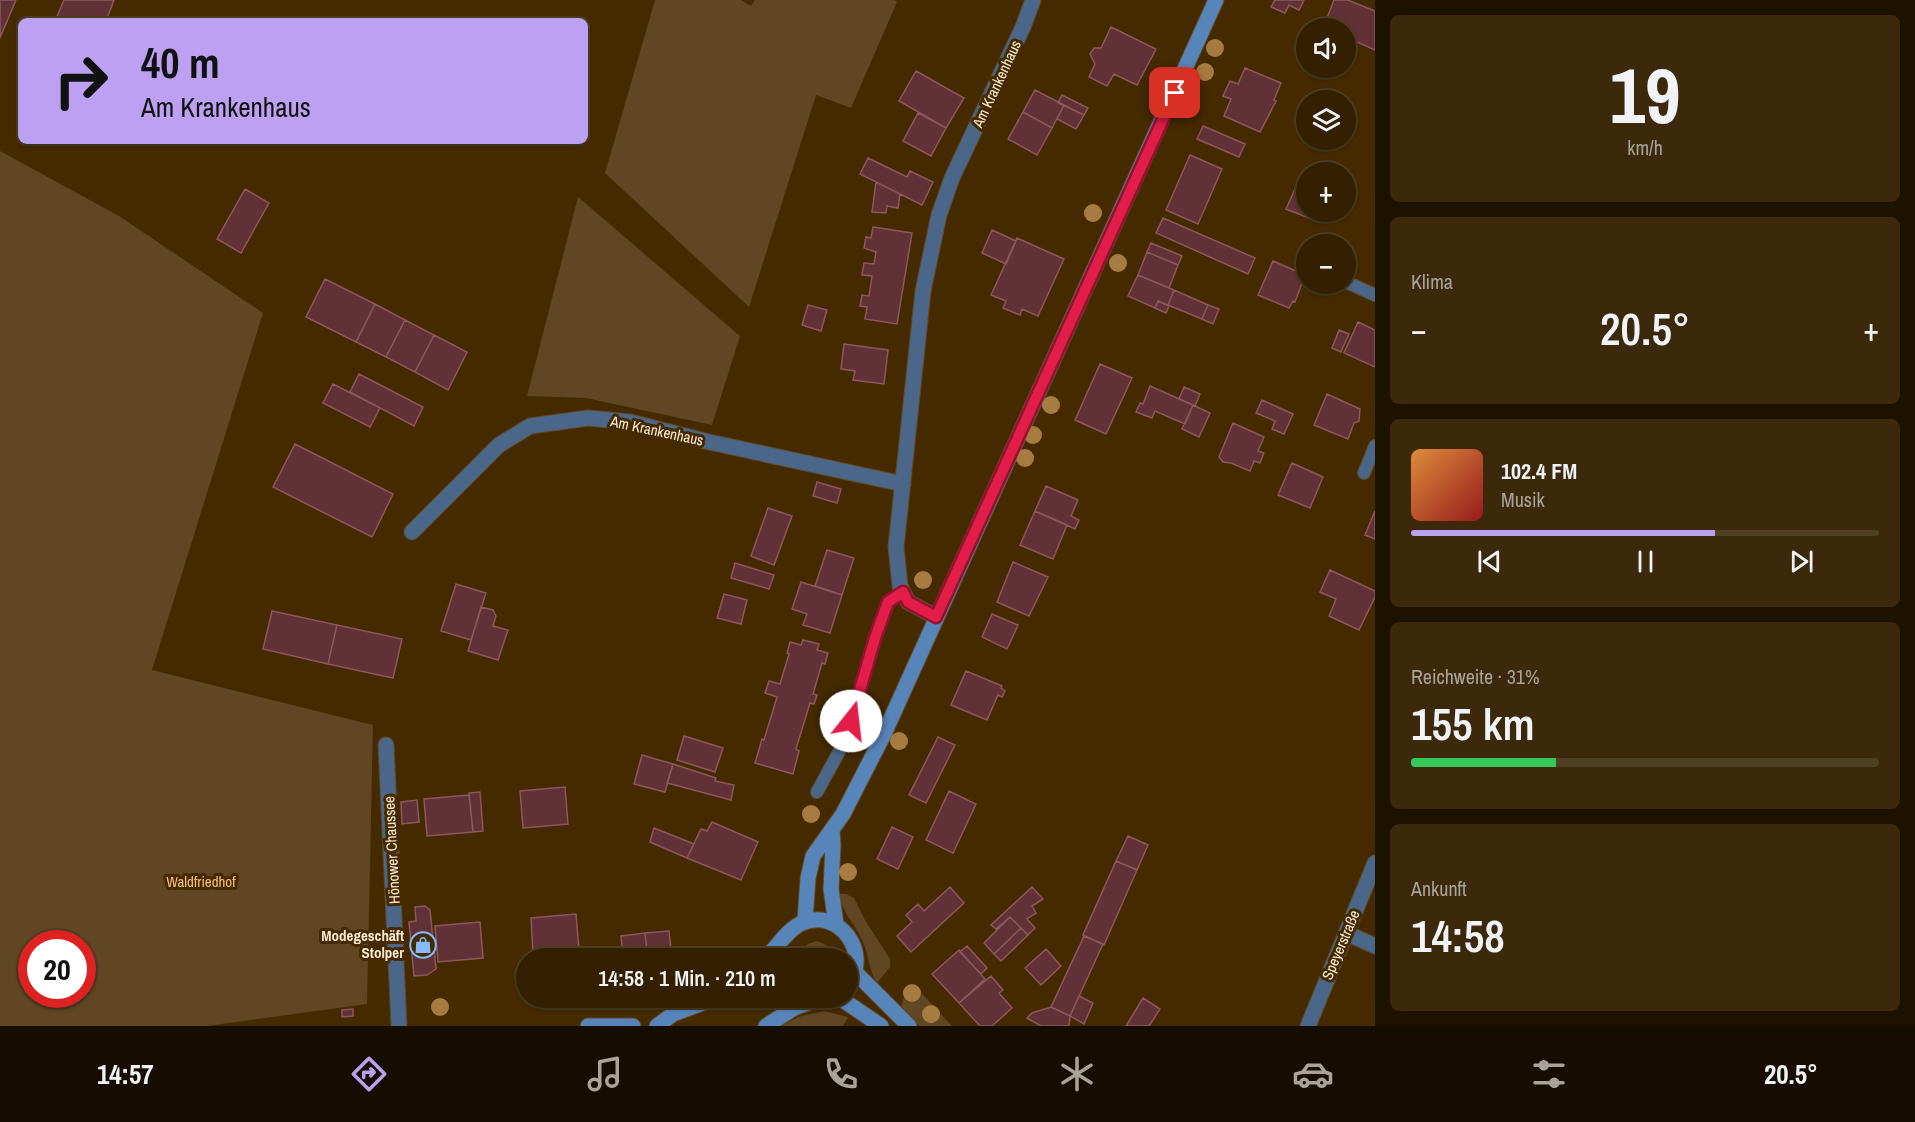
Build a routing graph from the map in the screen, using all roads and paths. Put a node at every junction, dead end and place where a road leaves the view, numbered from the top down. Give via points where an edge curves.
1 (1033, 0) edge
2 (1216, 0) edge
3 (1356, 287) edge
4 (1375, 296) edge
5 (1375, 446) edge
6 (1364, 472) dead end
7 (903, 484) junction
8 (412, 532) dead end
9 (903, 592) junction
10 (936, 617) junction
11 (386, 745) dead end
12 (817, 792) dead end
13 (832, 829) junction
14 (1375, 863) edge
15 (805, 921) junction
16 (836, 924) junction
17 (1346, 933) junction
18 (1375, 946) edge
19 (775, 948) edge
20 (854, 948) edge
21 (858, 983) edge
22 (689, 1008) edge
23 (794, 1008) edge
24 (854, 1008) edge
25 (399, 1026) edge
26 (588, 1026) edge
27 (633, 1026) edge
28 (657, 1026) edge
29 (766, 1026) edge
30 (880, 1026) edge
31 (909, 1026) edge
32 (1308, 1026) edge

1 - 7 street, Am Krankenhaus via 939,215 923,291
2 - 10 street
3 - 4 lane
5 - 6 lane
7 - 8 street, Am Krankenhaus via 630,422 588,418 530,426 499,445
7 - 9 street, Am Krankenhaus via 896,547
9 - 10 street via 908,602
9 - 12 lane via 888,602 845,741
10 - 13 street via 863,777
11 - 25 street, Hönower Chaussee
13 - 15 street via 813,856
13 - 16 street via 831,889
14 - 17 street, Speyerstraße
15 - 16 street via 829,920
15 - 19 street
16 - 20 street via 850,937
17 - 18 street
17 - 32 street, Speyerstraße
21 - 31 street
22 - 28 street
23 - 29 street
24 - 30 street
26 - 27 street

